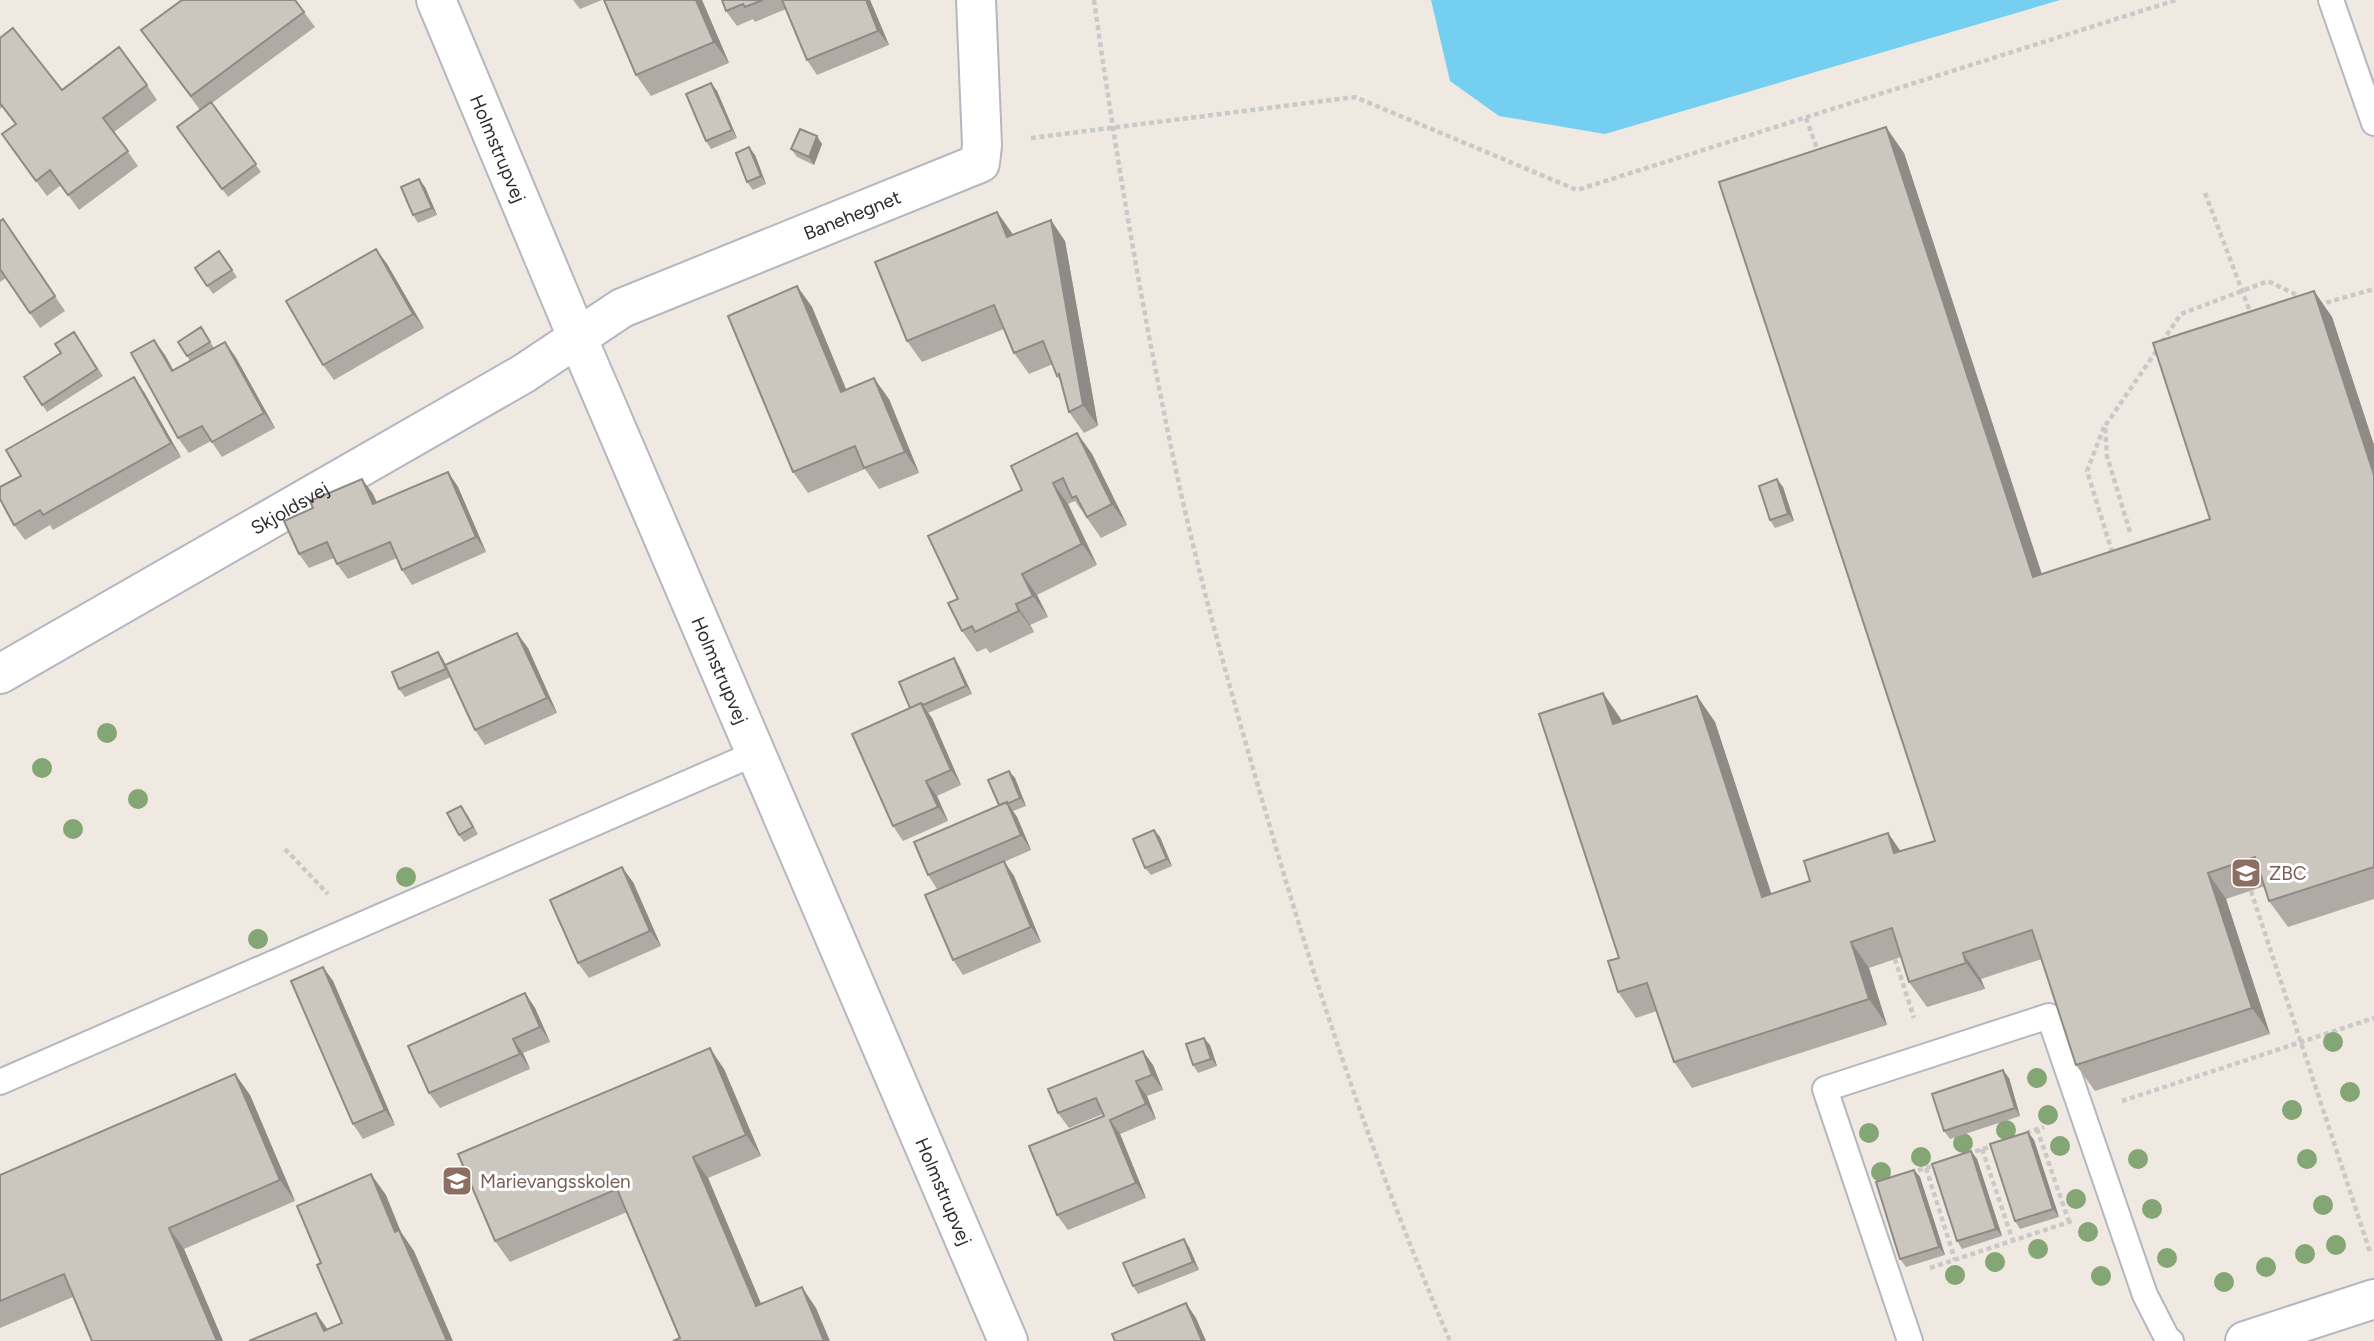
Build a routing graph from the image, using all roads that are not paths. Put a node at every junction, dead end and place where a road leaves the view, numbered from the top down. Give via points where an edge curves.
1 (436, 0) edge
2 (976, 0) edge
3 (2331, 0) edge
4 (2374, 123) edge
5 (578, 339) junction
6 (0, 674) edge
7 (756, 753) junction
8 (0, 1082) edge
9 (2374, 1299) edge
10 (1007, 1341) edge
11 (1910, 1341) edge
12 (2171, 1341) edge
13 (2245, 1341) edge

1 - 5 street, Holmstrupvej
2 - 5 street, Banehegnet via 980,163 622,308
3 - 4 lane
5 - 6 street, Skjoldsvej
5 - 7 street, Holmstrupvej
7 - 8 lane
7 - 10 street, Holmstrupvej
9 - 13 street
11 - 12 lane via 1825,1090 2049,1016 2145,1295

